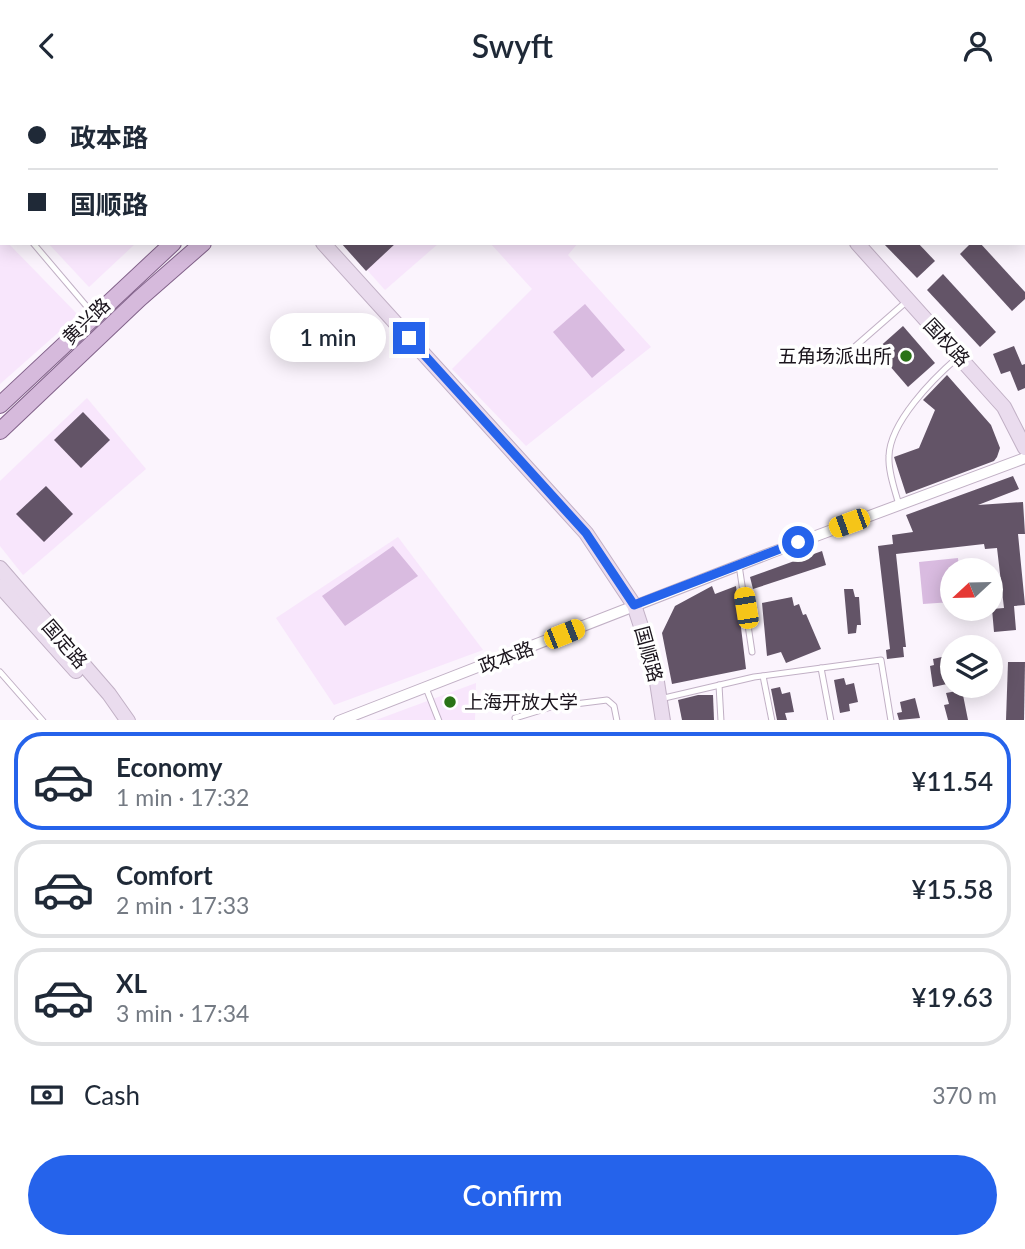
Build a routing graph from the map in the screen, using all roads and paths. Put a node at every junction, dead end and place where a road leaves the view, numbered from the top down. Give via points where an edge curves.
1 (35, 245) edge
2 (171, 245) edge
3 (201, 245) edge
4 (325, 245) edge
5 (859, 245) edge
6 (908, 300) junction
7 (94, 315) junction
8 (850, 351) dead end
9 (960, 356) junction
10 (0, 405) edge
11 (0, 431) edge
12 (1025, 448) edge
13 (1025, 458) edge
14 (900, 505) junction
15 (739, 565) junction
16 (0, 568) edge
17 (0, 586) edge
18 (634, 605) junction
19 (752, 652) dead end
20 (821, 668) junction
21 (0, 672) edge
22 (763, 676) junction
23 (719, 685) junction
24 (426, 688) junction
25 (660, 699) junction
26 (515, 718) dead end
27 (43, 720) edge
28 (117, 720) edge
29 (128, 720) edge
30 (339, 720) edge
31 (439, 720) edge
32 (618, 720) edge
33 (663, 720) edge
34 (721, 720) edge
35 (772, 720) edge
36 (831, 720) edge
37 (891, 720) edge

1 - 7 lane
2 - 7 main road, 黄兴路
3 - 11 main road, 黄兴路
4 - 18 street, 国顺路 via 586,533
5 - 6 street, 国权路
6 - 8 lane
6 - 9 street, 国权路
7 - 10 main road, 黄兴路
9 - 12 street, 国权路 via 1004,407
9 - 14 lane via 931,382 895,434 888,455
13 - 14 street, 政本路
14 - 15 street, 政本路
15 - 18 street, 政本路
15 - 19 lane
16 - 29 street, 国定路
17 - 28 street, 国定路
18 - 24 street, 政本路
18 - 25 street, 国顺路 via 648,640
20 - 22 lane
20 - 36 lane
20 - 37 lane via 881,660
21 - 27 lane
22 - 23 lane
22 - 35 lane
23 - 25 lane
23 - 34 lane
24 - 30 street, 政本路
24 - 31 lane
25 - 33 street, 国顺路
26 - 32 lane via 551,706 607,701 614,706

